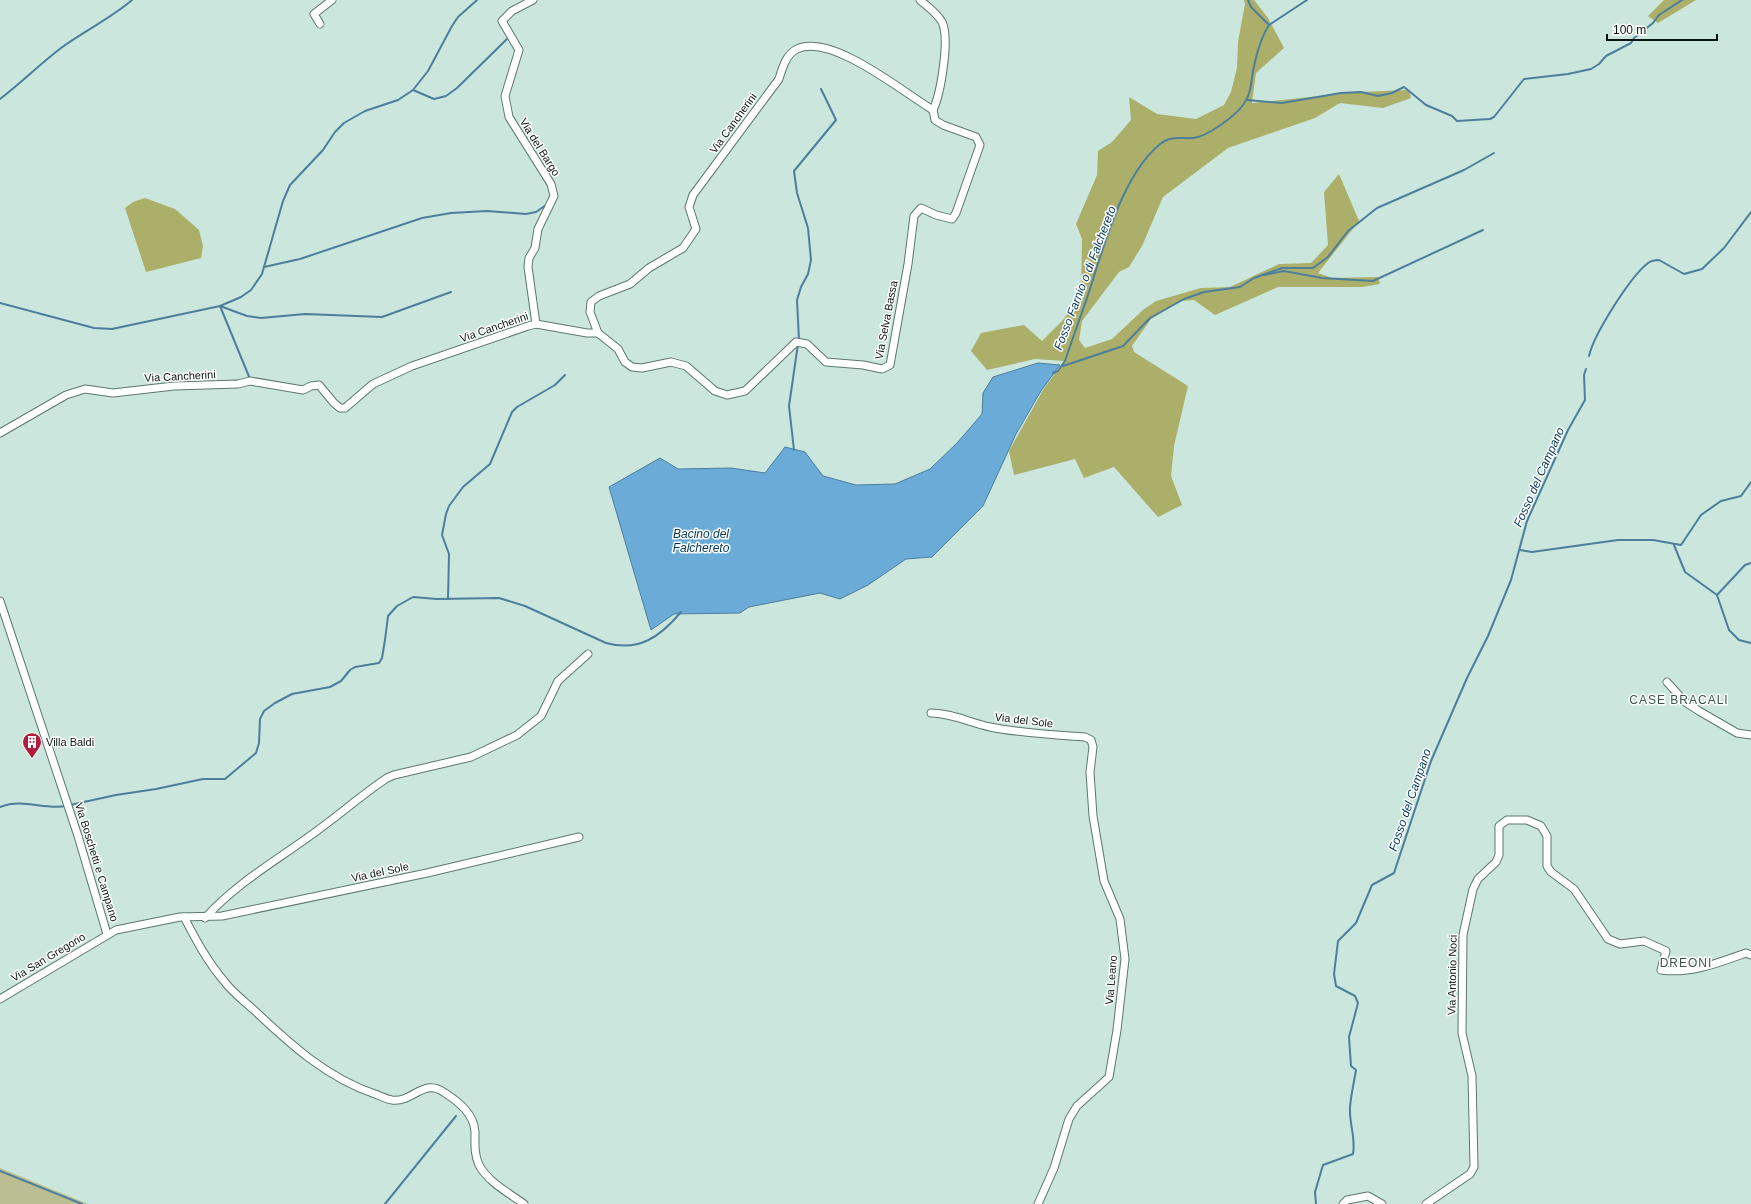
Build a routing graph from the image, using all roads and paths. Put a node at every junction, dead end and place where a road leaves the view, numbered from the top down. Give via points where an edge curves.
1 (332, 0) edge
2 (533, 0) edge
3 (920, 0) edge
4 (320, 24) dead end
5 (933, 110) junction
6 (536, 324) junction
7 (598, 333) junction
8 (0, 434) edge
9 (0, 601) edge
10 (588, 654) dead end
11 (1667, 682) dead end
12 (931, 713) dead end
13 (1751, 735) edge
14 (1091, 740) joint
15 (579, 837) dead end
16 (184, 917) junction
17 (205, 918) junction
18 (107, 934) junction
19 (1751, 955) edge
20 (0, 999) edge
21 (524, 1204) edge
22 (1038, 1204) edge
23 (1342, 1204) edge
24 (1382, 1204) edge
25 (1426, 1204) edge

1 - 4 street via 314,14
2 - 6 street, Via del Bargo via 512,11 502,21 519,50 505,96 509,117 551,184 554,196 538,229 536,248 529,258
3 - 5 street via 941,20 946,32 943,66
5 - 7 street, Via Cancherini via 865,65 832,50 815,47 797,49 786,61 779,79 693,195 689,207 696,229 683,248 649,268 630,284 599,296 591,302 590,312
5 - 7 street, Via Selva Bassa via 935,120 976,137 980,145 952,219 921,208 914,216 890,365 882,369 826,362 807,344 796,342 745,391 727,395 715,391 686,366 671,362 642,368 632,367 618,349
6 - 7 street, Via Cancherini
6 - 8 street, Via Cancherini via 412,366 373,384 345,408 334,404 319,385 303,390 250,381 113,393 85,389 66,395
9 - 18 street, Via Boschetti e Campano via 78,836
10 - 17 street via 558,681 541,716 517,736 471,757 387,778 326,825 234,888
11 - 13 street via 1685,702 1699,711 1737,733
12 - 14 street, Via del Sole via 943,713 1012,731 1085,737
14 - 22 street, Via Leano via 1093,816 1104,881 1120,919 1125,958 1117,1030 1109,1077 1077,1106 1068,1119 1054,1168
15 - 17 street, Via del Sole via 367,886
16 - 17 street, Via del Sole
16 - 18 street, Via Boschetti e Campano
16 - 21 street via 201,951 224,982 294,1047 322,1068 362,1090 392,1100 406,1098 431,1087 458,1102 474,1124 474,1151 480,1166 490,1179
18 - 20 street, Via San Gregorio
19 - 25 street, Via Antonio Noci via 1746,953 1696,969 1677,972 1661,970 1666,951 1644,941 1620,944 1608,939 1574,889 1551,872 1547,866 1547,836 1541,826 1528,820 1507,820 1499,826 1499,855 1496,862 1478,879 1473,889 1463,935 1462,1034 1472,1076 1474,1166 1470,1174
23 - 24 street via 1347,1200 1368,1196

